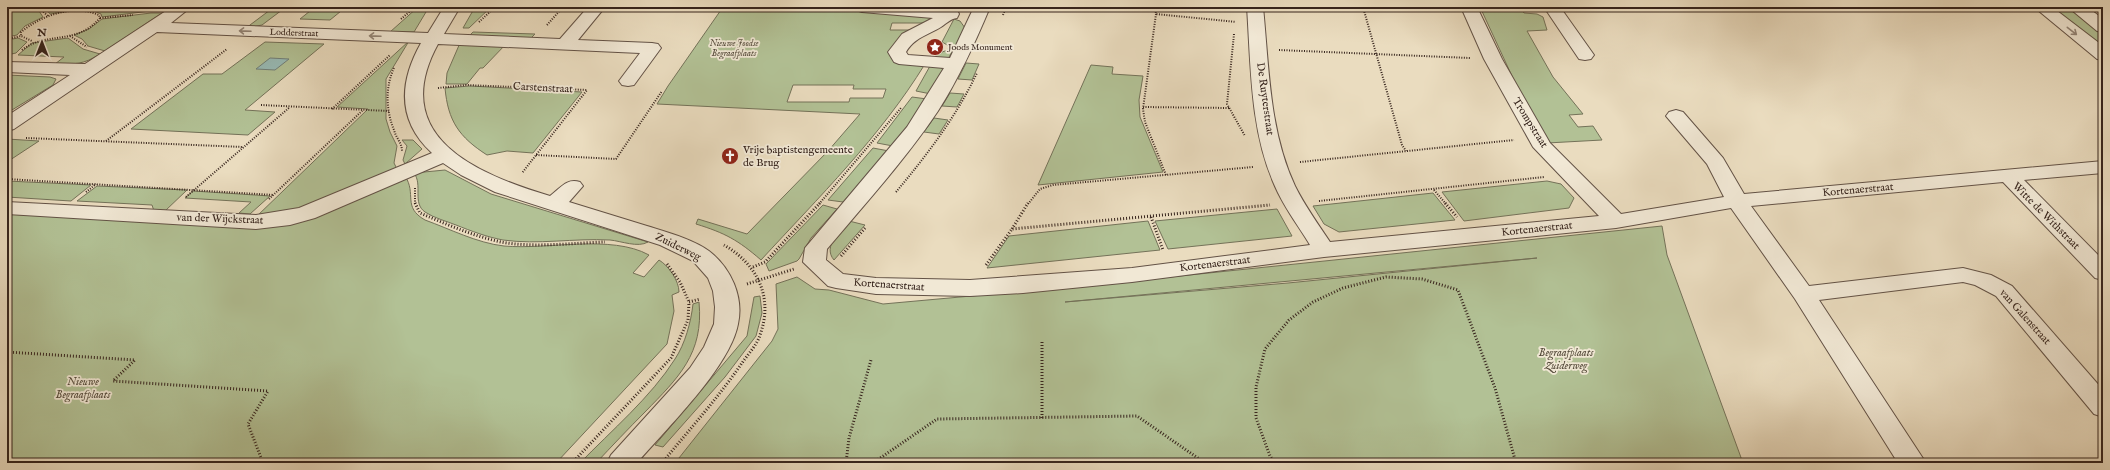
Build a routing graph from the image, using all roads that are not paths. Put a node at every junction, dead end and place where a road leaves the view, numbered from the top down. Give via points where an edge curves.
1 (183, 7) edge
2 (452, 7) edge
3 (597, 7) edge
4 (862, 7) edge
5 (1469, 7) edge
6 (1552, 7) edge
7 (2042, 7) edge
8 (2076, 8) edge
9 (980, 12) edge
10 (946, 14) junction
11 (1255, 15) edge
12 (154, 27) junction
13 (2103, 27) edge
14 (434, 38) junction
15 (565, 44) junction
16 (1585, 55) dead end
17 (2103, 55) edge
18 (955, 64) junction
19 (7, 67) edge
20 (89, 70) junction
21 (628, 81) dead end
22 (1676, 116) dead end
23 (7, 125) edge
24 (445, 155) junction
25 (2103, 167) edge
26 (2007, 175) junction
27 (573, 186) dead end
28 (1737, 201) junction
29 (552, 205) junction
30 (7, 208) edge
31 (1616, 221) junction
32 (1324, 250) junction
33 (2103, 273) edge
34 (1803, 294) junction
35 (2103, 406) edge
36 (622, 463) edge
37 (1912, 463) edge

1 - 12 street
2 - 14 street
3 - 15 street
4 - 10 street
5 - 31 street, Trompstraat via 1493,59 1537,138
6 - 16 street
7 -> 17 street
8 - 13 street
9 - 10 street
9 - 18 street
10 - 18 street via 941,21 926,26 908,37 897,52 900,58 905,60
11 - 32 street, De Ruyterstraat via 1269,165 1281,178
14 -> 12 street, Lodderstraat
12 - 20 street
14 - 15 street
14 - 24 street via 415,78 415,105 423,132
15 - 21 street via 652,48
18 - 32 street, Kortenaerstraat via 939,94 903,146 816,248 814,262 836,281 876,286 970,288 1023,285 1170,270
19 - 20 street
20 - 23 street
22 - 28 street via 1716,162
24 - 29 street, Zuiderweg via 478,178
24 - 30 street, van der Wijckstraat via 307,212 272,221
25 - 26 street, Kortenaerstraat
26 - 28 street, Kortenaerstraat
26 - 33 street, Witte de Withstraat
27 - 29 street
28 - 31 street, Kortenaerstraat
28 - 34 street
29 - 36 street, Zuiderweg via 668,240 701,256 719,275 725,291 726,324 716,349 699,374
31 - 32 street, Kortenaerstraat
34 - 35 street, van Galenstraat via 1963,276 1983,280 2004,291
34 - 37 street

